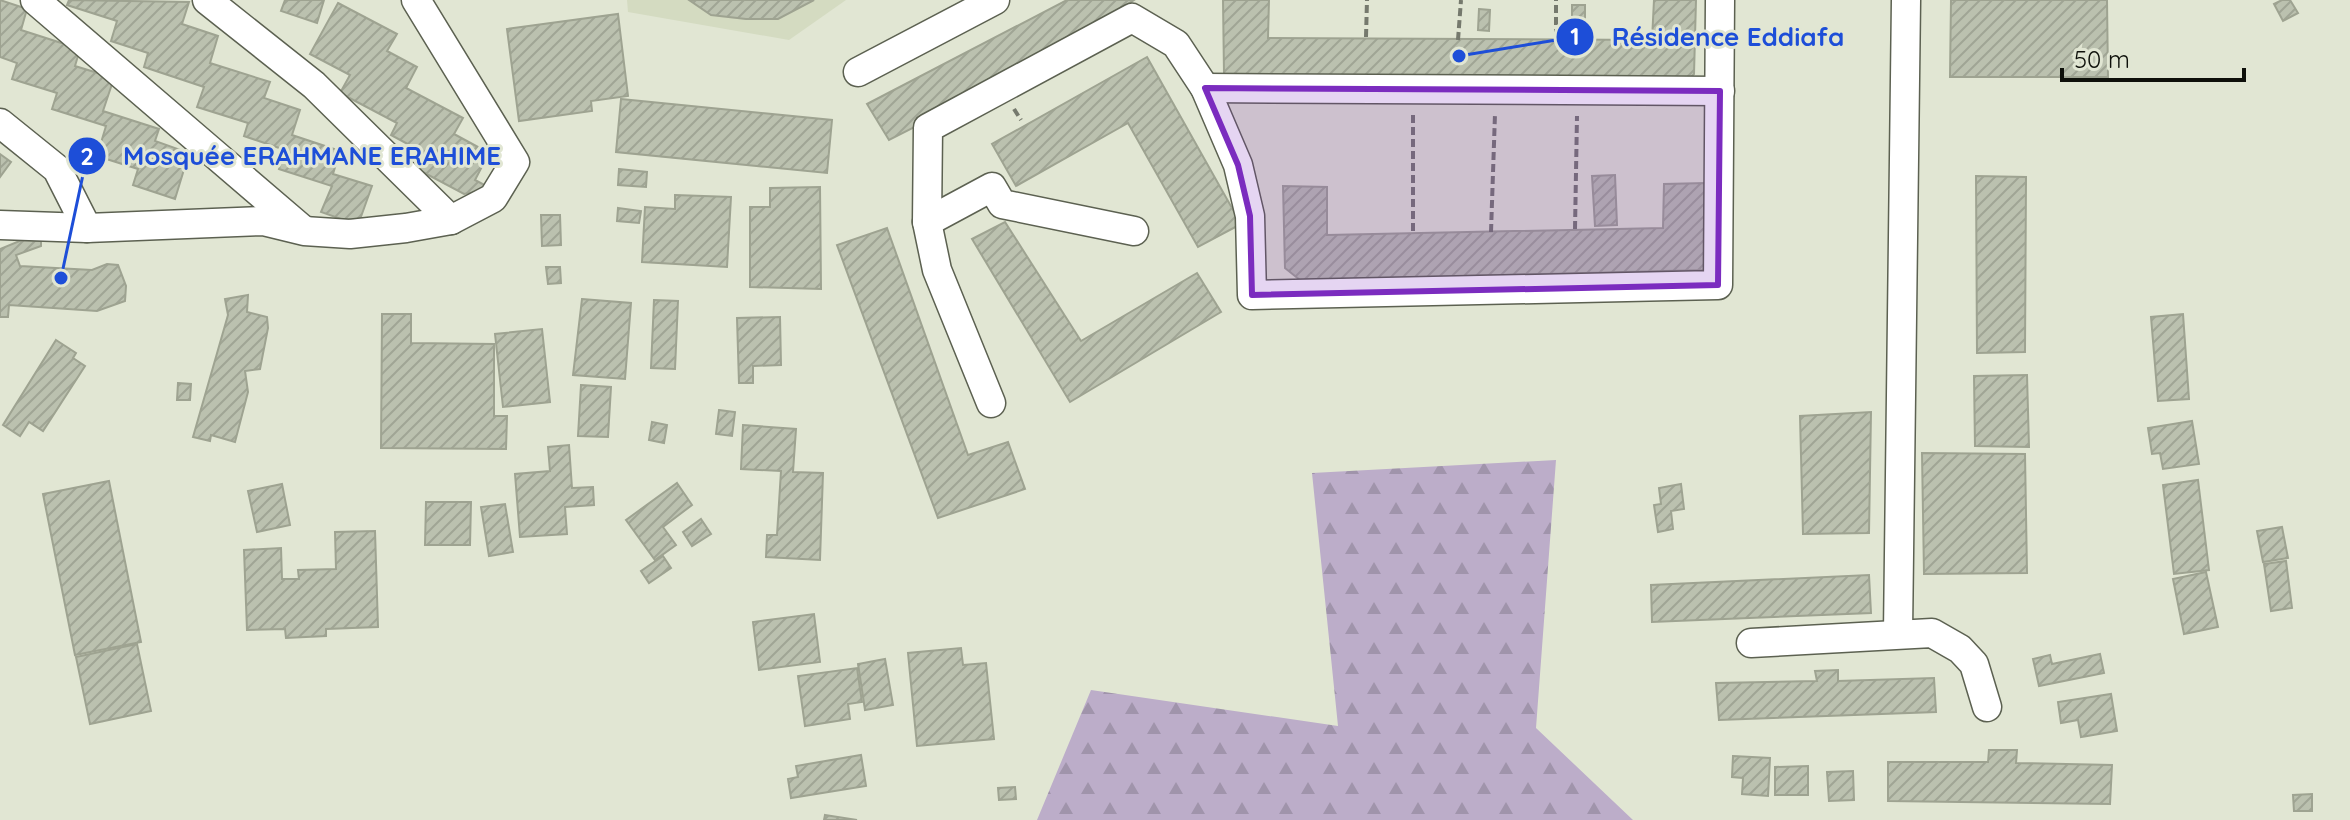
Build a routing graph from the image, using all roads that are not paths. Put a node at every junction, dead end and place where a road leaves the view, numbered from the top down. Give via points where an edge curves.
1 (35, 0) edge
2 (207, 0) edge
3 (416, 0) edge
4 (995, 0) edge
5 (1720, 0) edge
6 (1906, 0) edge
7 (1136, 9) edge
8 (858, 72) dead end
9 (1205, 88) junction
10 (1720, 91) junction
11 (0, 123) edge
12 (451, 220) junction
13 (927, 222) junction
14 (0, 225) edge
15 (87, 228) junction
16 (304, 231) junction
17 (1134, 231) dead end
18 (991, 403) dead end
19 (1898, 633) junction
20 (1751, 643) dead end
21 (1987, 707) dead end

1 - 16 street
2 - 12 street via 314,85
3 - 12 street via 515,162 493,198
4 - 8 street
5 - 10 street
6 - 19 street
7 - 9 street via 1176,44
7 - 13 street via 928,128
9 - 10 street
9 - 10 street via 1238,165 1250,216 1252,295 1718,285
11 - 15 street via 57,169
12 - 16 street via 350,234
13 - 17 street via 992,187 1002,204
13 - 18 street via 937,270
14 - 15 street
15 - 16 street via 263,221
19 - 20 street
19 - 21 street via 1932,633 1960,649 1974,664

